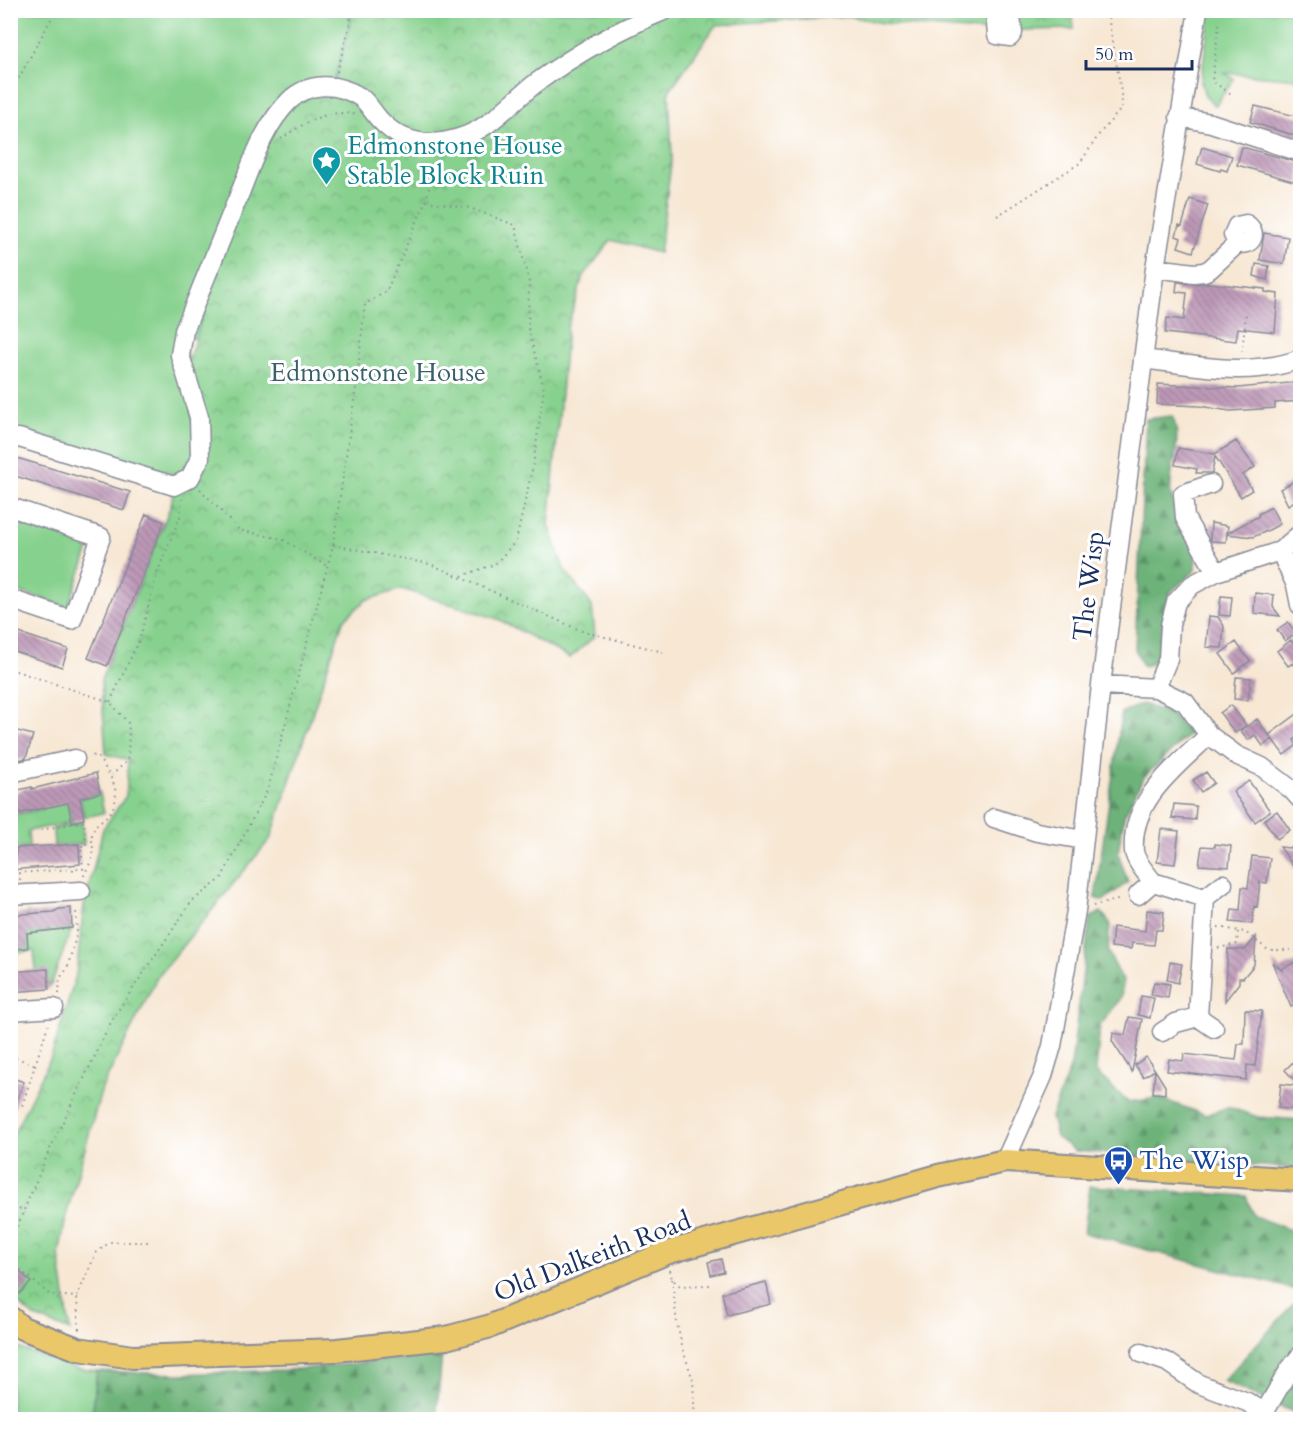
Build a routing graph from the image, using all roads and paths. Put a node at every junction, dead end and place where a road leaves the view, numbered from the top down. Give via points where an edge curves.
1 (56, 10) edge
2 (348, 10) edge
3 (666, 10) edge
4 (995, 10) edge
5 (1010, 10) edge
6 (1108, 10) edge
7 (1198, 10) edge
8 (1219, 24) dead end
9 (333, 86) junction
10 (10, 94) edge
11 (1231, 94) dead end
12 (1179, 117) junction
13 (382, 122) junction
14 (280, 140) dead end
15 (438, 144) junction
16 (1300, 152) edge
17 (426, 201) junction
18 (997, 216) dead end
19 (1238, 243) dead end
20 (1155, 268) junction
21 (1246, 314) dead end
22 (1143, 359) junction
23 (1300, 359) edge
24 (1240, 369) junction
25 (10, 439) edge
26 (187, 479) junction
27 (1211, 484) dead end
28 (10, 507) edge
29 (1300, 534) edge
30 (333, 545) junction
31 (1280, 551) junction
32 (328, 566) junction
33 (1216, 572) junction
34 (459, 577) junction
35 (10, 599) edge
36 (1300, 605) edge
37 (663, 652) dead end
38 (10, 669) edge
39 (1101, 686) junction
40 (1156, 688) junction
41 (110, 702) junction
42 (1209, 735) junction
43 (75, 759) joint
44 (10, 773) edge
45 (111, 776) junction
46 (1300, 799) edge
47 (994, 818) dead end
48 (41, 830) dead end
49 (1084, 840) junction
50 (73, 869) junction
51 (1153, 882) junction
52 (1223, 884) dead end
53 (78, 891) junction
54 (16, 895) edge
55 (1138, 895) joint
56 (1205, 898) junction
57 (1076, 911) junction
58 (1203, 927) junction
59 (1238, 931) junction
60 (1202, 947) junction
61 (1300, 950) edge
62 (22, 953) dead end
63 (10, 954) edge
64 (54, 1008) junction
65 (10, 1011) edge
66 (1198, 1017) junction
67 (1214, 1028) dead end
68 (1162, 1032) dead end
69 (10, 1056) edge
70 (36, 1065) junction
71 (10, 1124) edge
72 (1014, 1137) junction
73 (1005, 1161) junction
74 (1300, 1180) edge
75 (10, 1201) edge
76 (818, 1210) junction
77 (24, 1213) junction
78 (152, 1242) dead end
79 (10, 1243) edge
80 (666, 1253) junction
81 (10, 1270) edge
82 (672, 1278) junction
83 (711, 1285) dead end
84 (77, 1297) junction
85 (14, 1324) edge
86 (78, 1349) junction
87 (1141, 1353) dead end
88 (1300, 1356) edge
89 (1262, 1416) edge
90 (695, 1419) edge

1 - 10 path
2 - 9 path via 351,20
3 - 15 street via 592,45 484,125 463,137
4 - 5 street via 997,35 1010,37
6 - 18 path via 1122,108 1080,163
7 - 12 street, The Wisp
8 - 11 path via 1212,81
9 - 13 street via 360,97
9 - 26 street via 316,86 290,100 263,136 184,331 180,355 199,417 200,458
12 - 16 street via 1211,123
12 - 20 street, The Wisp
13 - 14 path via 344,111 305,122
13 - 15 street via 406,139
15 - 17 path
17 - 30 path via 386,292 365,304
17 - 34 path via 470,208 515,225 529,282 528,328 544,389 533,466 516,541 495,564
19 - 20 street via 1203,272
20 - 22 street, The Wisp
21 - 24 path
22 - 24 street
22 - 39 street, The Wisp
23 - 24 street via 1265,368
25 - 26 street via 19,438 174,486
26 - 32 path via 239,530 282,539
26 - 41 path via 180,517 157,573 140,638
27 - 33 street via 1183,494 1185,518
28 - 35 street via 101,537 72,620
29 - 31 street
30 - 32 path
30 - 34 path via 430,564
31 - 33 street
31 - 36 street via 1296,585
32 - 77 path via 268,789 221,879 192,901 114,1018 49,1151
33 - 40 street via 1192,585 1176,602 1168,659
34 - 37 path via 582,631
38 - 41 path
39 - 40 street
39 - 49 street, The Wisp
40 - 42 street via 1185,702
41 - 45 path via 129,724 128,760
42 - 46 street via 1236,755 1262,767
42 - 51 street via 1155,788 1138,819 1134,853
43 - 44 street
43 - 45 path via 76,752 97,756
45 - 53 path via 117,795 111,812 92,832 93,856
47 - 49 street via 1037,832
48 - 50 path via 84,821 83,869
49 - 57 street, The Wisp
50 - 53 path
50 - 54 path via 19,873
51 - 55 street
51 - 56 street
52 - 56 street
53 - 54 street
53 - 64 path via 77,933 67,969 60,978
55 - 57 path
56 - 58 street
57 - 72 street, The Wisp via 1052,1046 1043,1076
58 - 59 path
58 - 60 street
59 - 60 path via 1237,944
59 - 61 path via 1268,950
60 - 66 street
62 - 63 path
64 - 65 street
64 - 70 path
66 - 67 street
66 - 68 street
69 - 70 path
70 - 71 path
72 - 73 street, The Wisp
72 - 76 street via 993,1153 966,1165 856,1195
73 - 74 main road, Old Dalkeith Road
73 - 76 main road, Old Dalkeith Road
75 - 77 path
76 - 80 main road, Old Dalkeith Road
77 - 79 path
78 - 84 path via 110,1242 96,1252
80 - 82 path
80 - 86 main road, Old Dalkeith Road via 491,1326 446,1338 337,1350 176,1357 133,1358
81 - 84 path via 17,1267 50,1295
82 - 83 path via 680,1286
82 - 90 path via 677,1324 693,1380
84 - 86 path
85 - 86 main road, Old Dalkeith Road
87 - 89 street via 1167,1362 1199,1384 1247,1402
88 - 89 street

